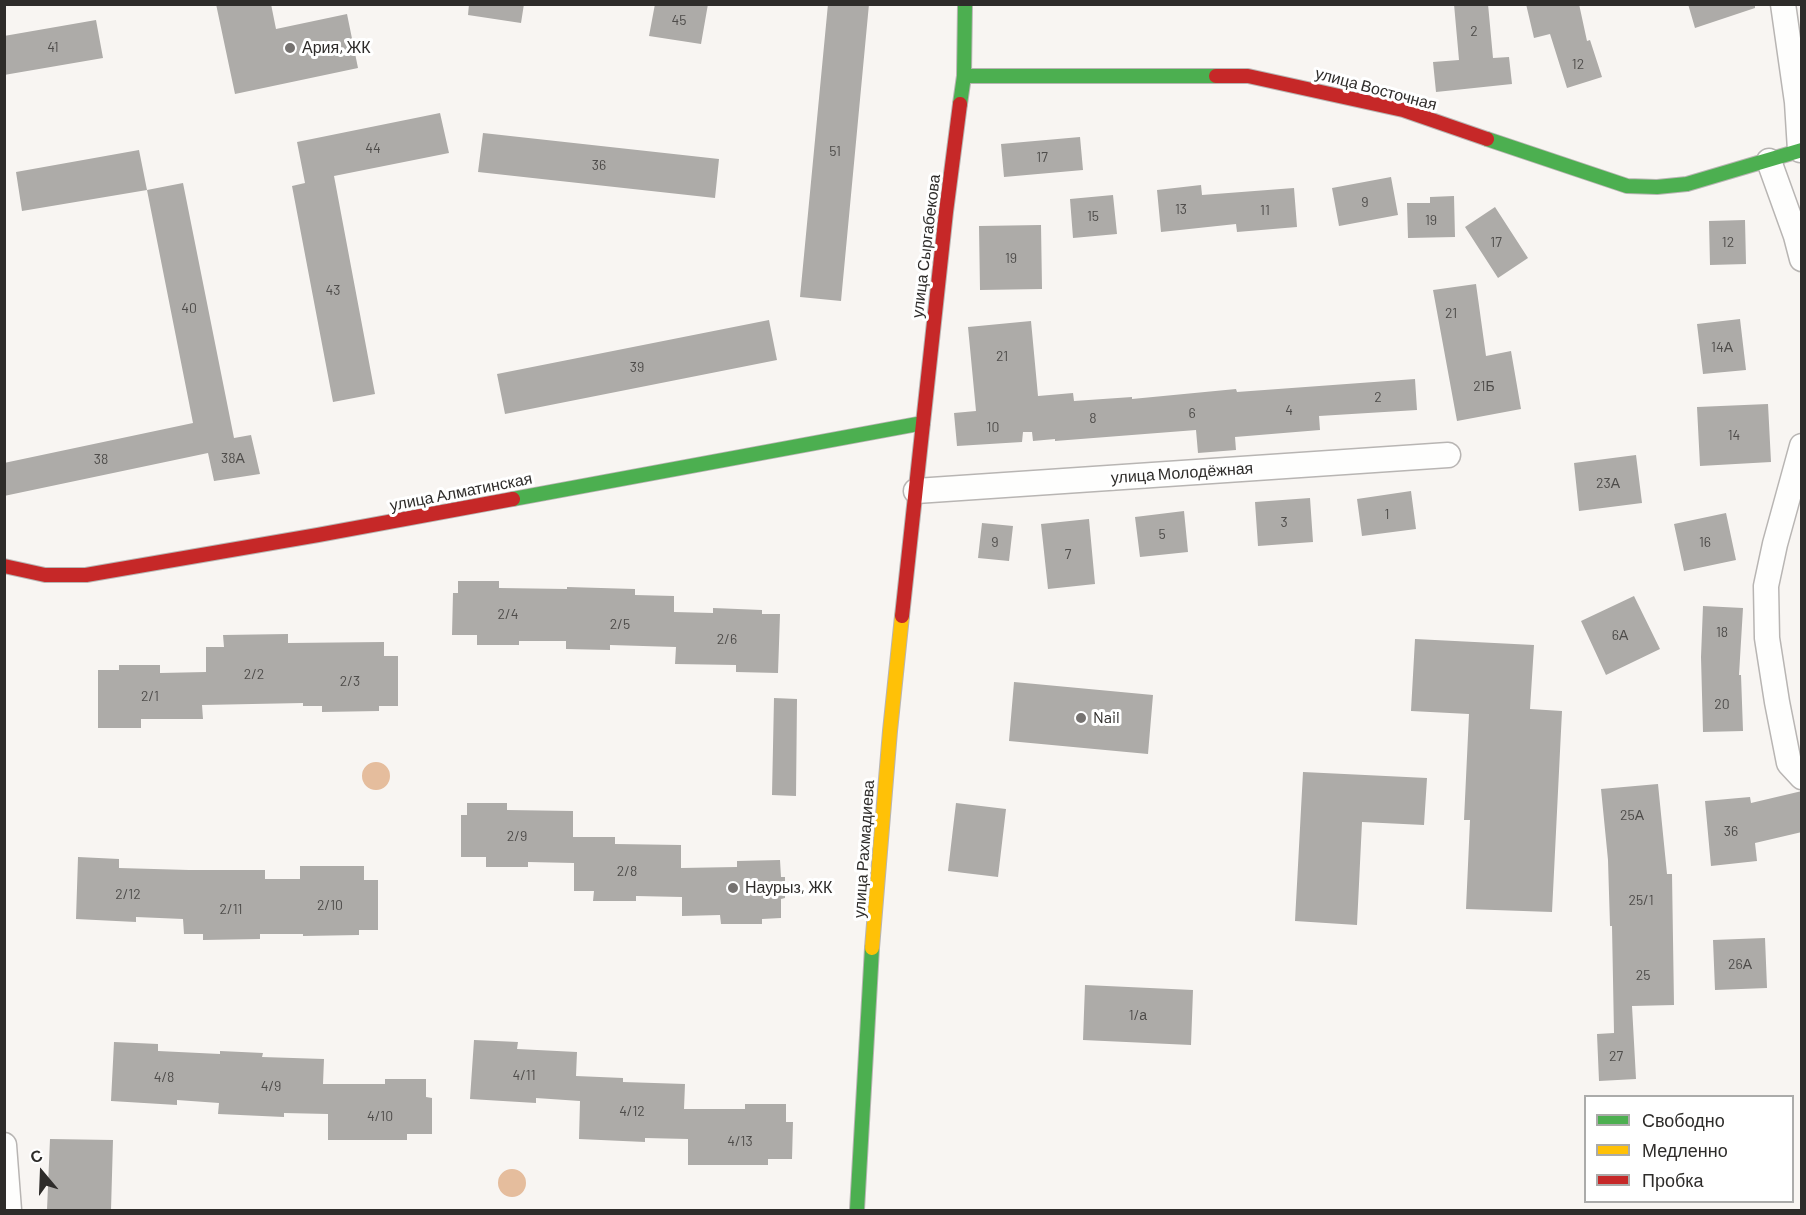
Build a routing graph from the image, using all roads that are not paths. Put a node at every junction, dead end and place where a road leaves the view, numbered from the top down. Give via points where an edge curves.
1 (965, 4) edge
2 (1783, 4) edge
3 (964, 76) junction
4 (1801, 150) edge
5 (1769, 161) junction
6 (1802, 259) edge
7 (923, 423) junction
8 (1802, 446) edge
9 (1448, 455) dead end
10 (916, 491) junction
11 (4, 566) edge
12 (1802, 777) edge
13 (4, 1145) edge
14 (9, 1210) edge
15 (857, 1210) edge

1 - 3 street, улица Сыргабекова
2 - 4 street
3 - 5 street, улица Восточная via 1248,76 1403,110 1627,186 1687,184
3 - 7 street, улица Сыргабекова
4 - 5 street, улица Восточная
5 - 6 street
7 - 10 street, улица Сыргабекова
7 - 11 street, улица Алматинская via 86,575 45,576
8 - 12 street via 1766,586 1767,638 1777,702 1789,763
9 - 10 street, улица Молодёжная
10 - 15 street, улица Рахмадиева via 889,740
13 - 14 street

